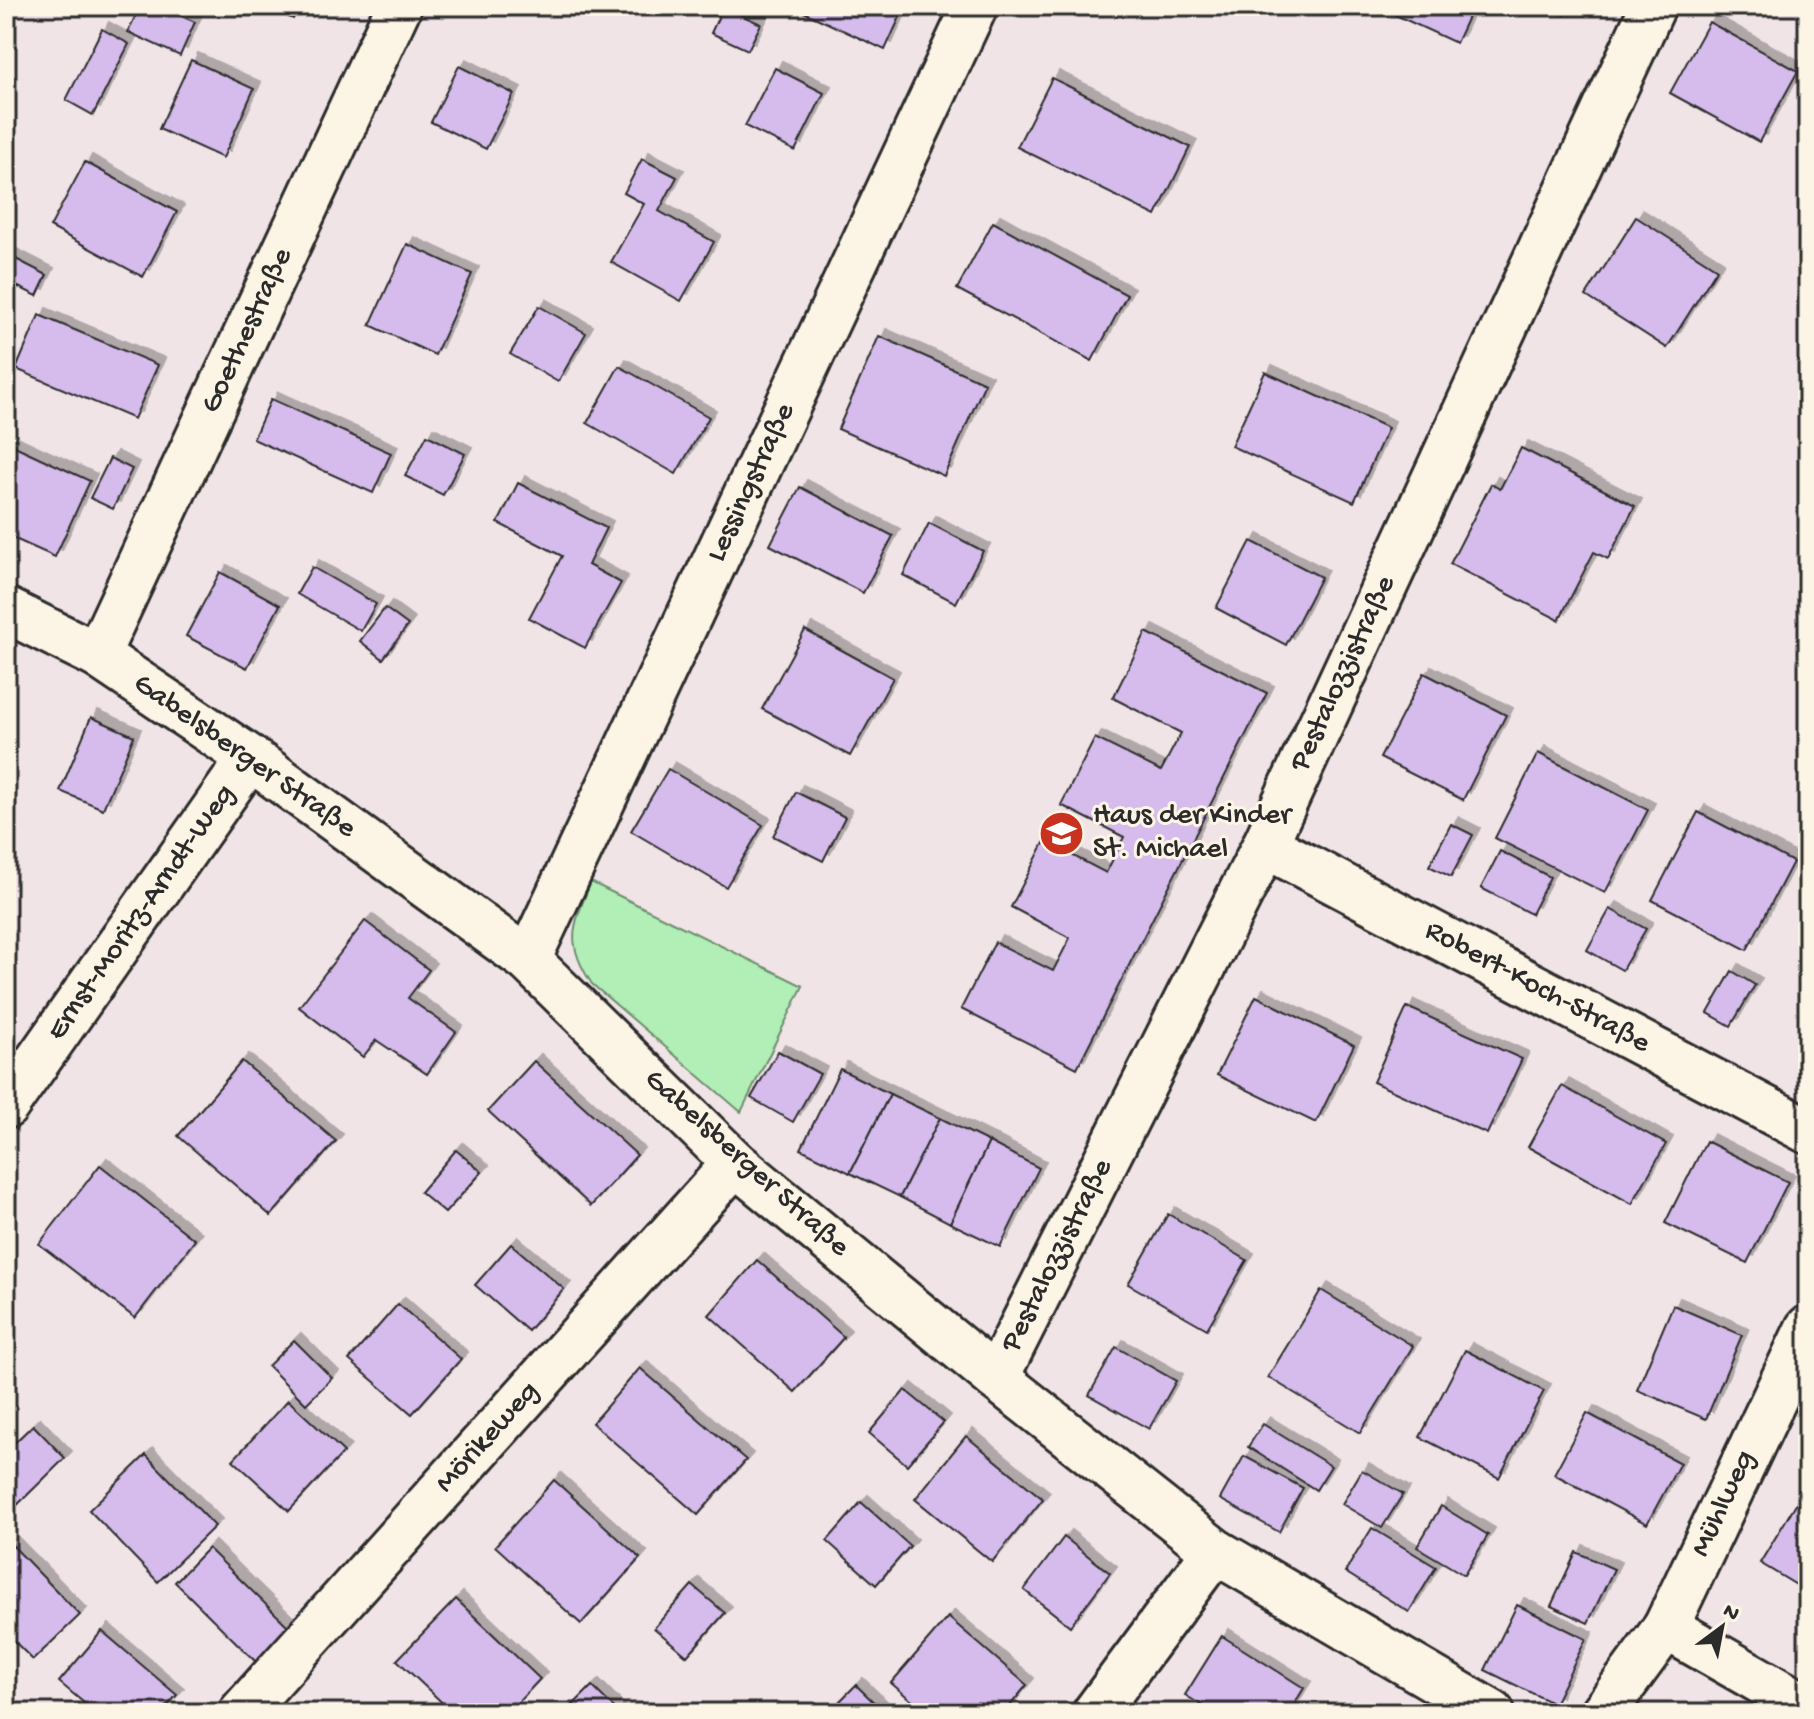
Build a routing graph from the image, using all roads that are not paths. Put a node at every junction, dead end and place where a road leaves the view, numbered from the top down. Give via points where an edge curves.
1 (399, 6) edge
2 (975, 6) edge
3 (1653, 6) edge
4 (6, 610) edge
5 (97, 655) junction
6 (250, 758) junction
7 (1265, 845) junction
8 (528, 960) junction
9 (6, 1106) edge
10 (1808, 1131) edge
11 (735, 1163) junction
12 (1808, 1328) edge
13 (996, 1378) junction
14 (1215, 1551) junction
15 (1666, 1627) junction
16 (1808, 1708) edge
17 (241, 1713) edge
18 (1095, 1713) edge
19 (1492, 1713) edge
20 (1603, 1713) edge

1 - 5 street, Goethestraße
2 - 8 street, Lessingstraße
3 - 7 street, Pestalozzistraße
4 - 5 street, Gabelsberger Straße
5 - 6 street, Gabelsberger Straße
6 - 8 street, Gabelsberger Straße
6 - 9 street, Ernst-Moritz-Arndt-Weg
7 - 10 street, Robert-Koch-Straße
7 - 13 street, Pestalozzistraße
8 - 11 street, Gabelsberger Straße
11 - 13 street, Gabelsberger Straße
11 - 17 street, Mörikeweg
12 - 15 street, Mühlweg
13 - 14 street, Gabelsberger Straße
14 - 18 street
14 - 19 street, Gabelsberger Straße
15 - 16 street
15 - 20 street, Mühlweg

